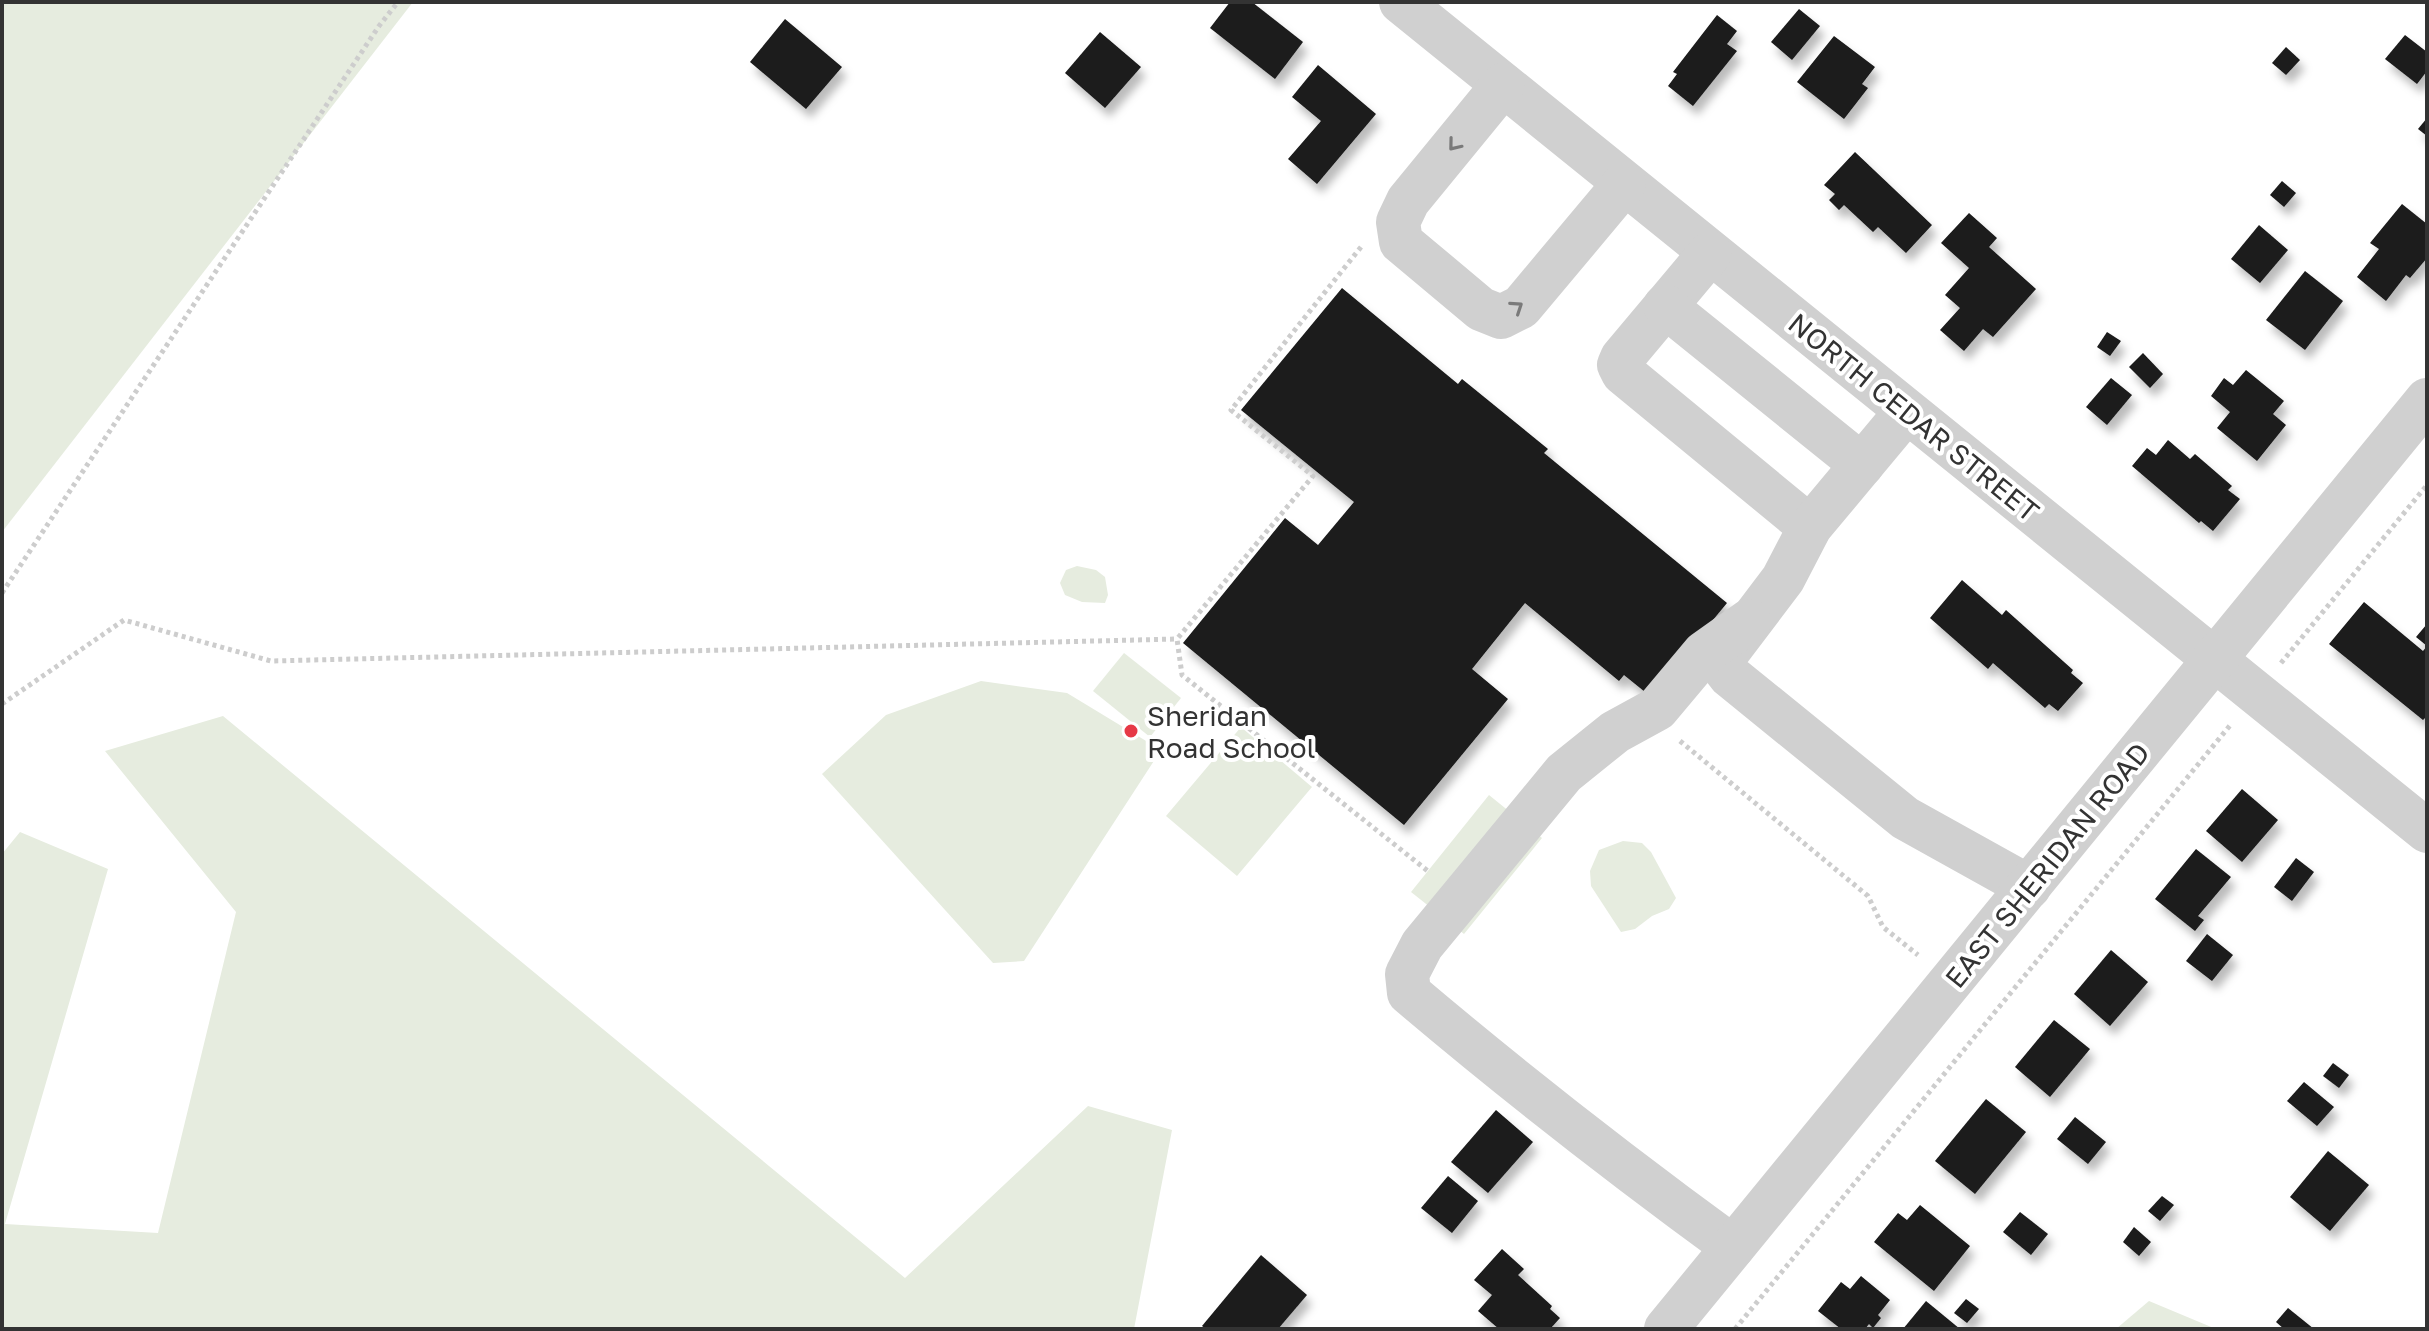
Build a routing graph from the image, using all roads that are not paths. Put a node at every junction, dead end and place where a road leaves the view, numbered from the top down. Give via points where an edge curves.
1 (1401, 2) edge
2 (1503, 85) junction
3 (1624, 184) junction
4 (1710, 253) junction
5 (1665, 306) junction
6 (2427, 400) edge
7 (1906, 412) junction
8 (1862, 465) junction
9 (1810, 527) junction
10 (1749, 621) junction
11 (2215, 659) junction
12 (2427, 831) edge
13 (2029, 887) junction
14 (1733, 1247) junction
15 (1666, 1329) edge

1 - 2 street, NORTH CEDAR STREET
2 - 3 street, NORTH CEDAR STREET
2 -> 3 street via 1408,201 1398,222 1401,242 1481,309 1501,317 1521,307
3 - 4 street, NORTH CEDAR STREET
4 - 5 street
4 - 7 street, NORTH CEDAR STREET
5 - 8 street
5 - 9 street via 1622,358 1623,373
6 - 11 street, EAST SHERIDAN ROAD
7 - 8 street
7 - 11 street, NORTH CEDAR STREET
8 - 9 street
9 - 10 street via 1783,579
10 - 13 street via 1727,653 1723,667 1730,676 1905,818
10 - 14 street via 1704,653 1657,709 1615,732 1564,773 1422,945 1407,974 1409,993 1553,1112
11 - 12 street, NORTH CEDAR STREET
11 - 13 street, EAST SHERIDAN ROAD
13 - 14 street, EAST SHERIDAN ROAD
14 - 15 street, EAST SHERIDAN ROAD

